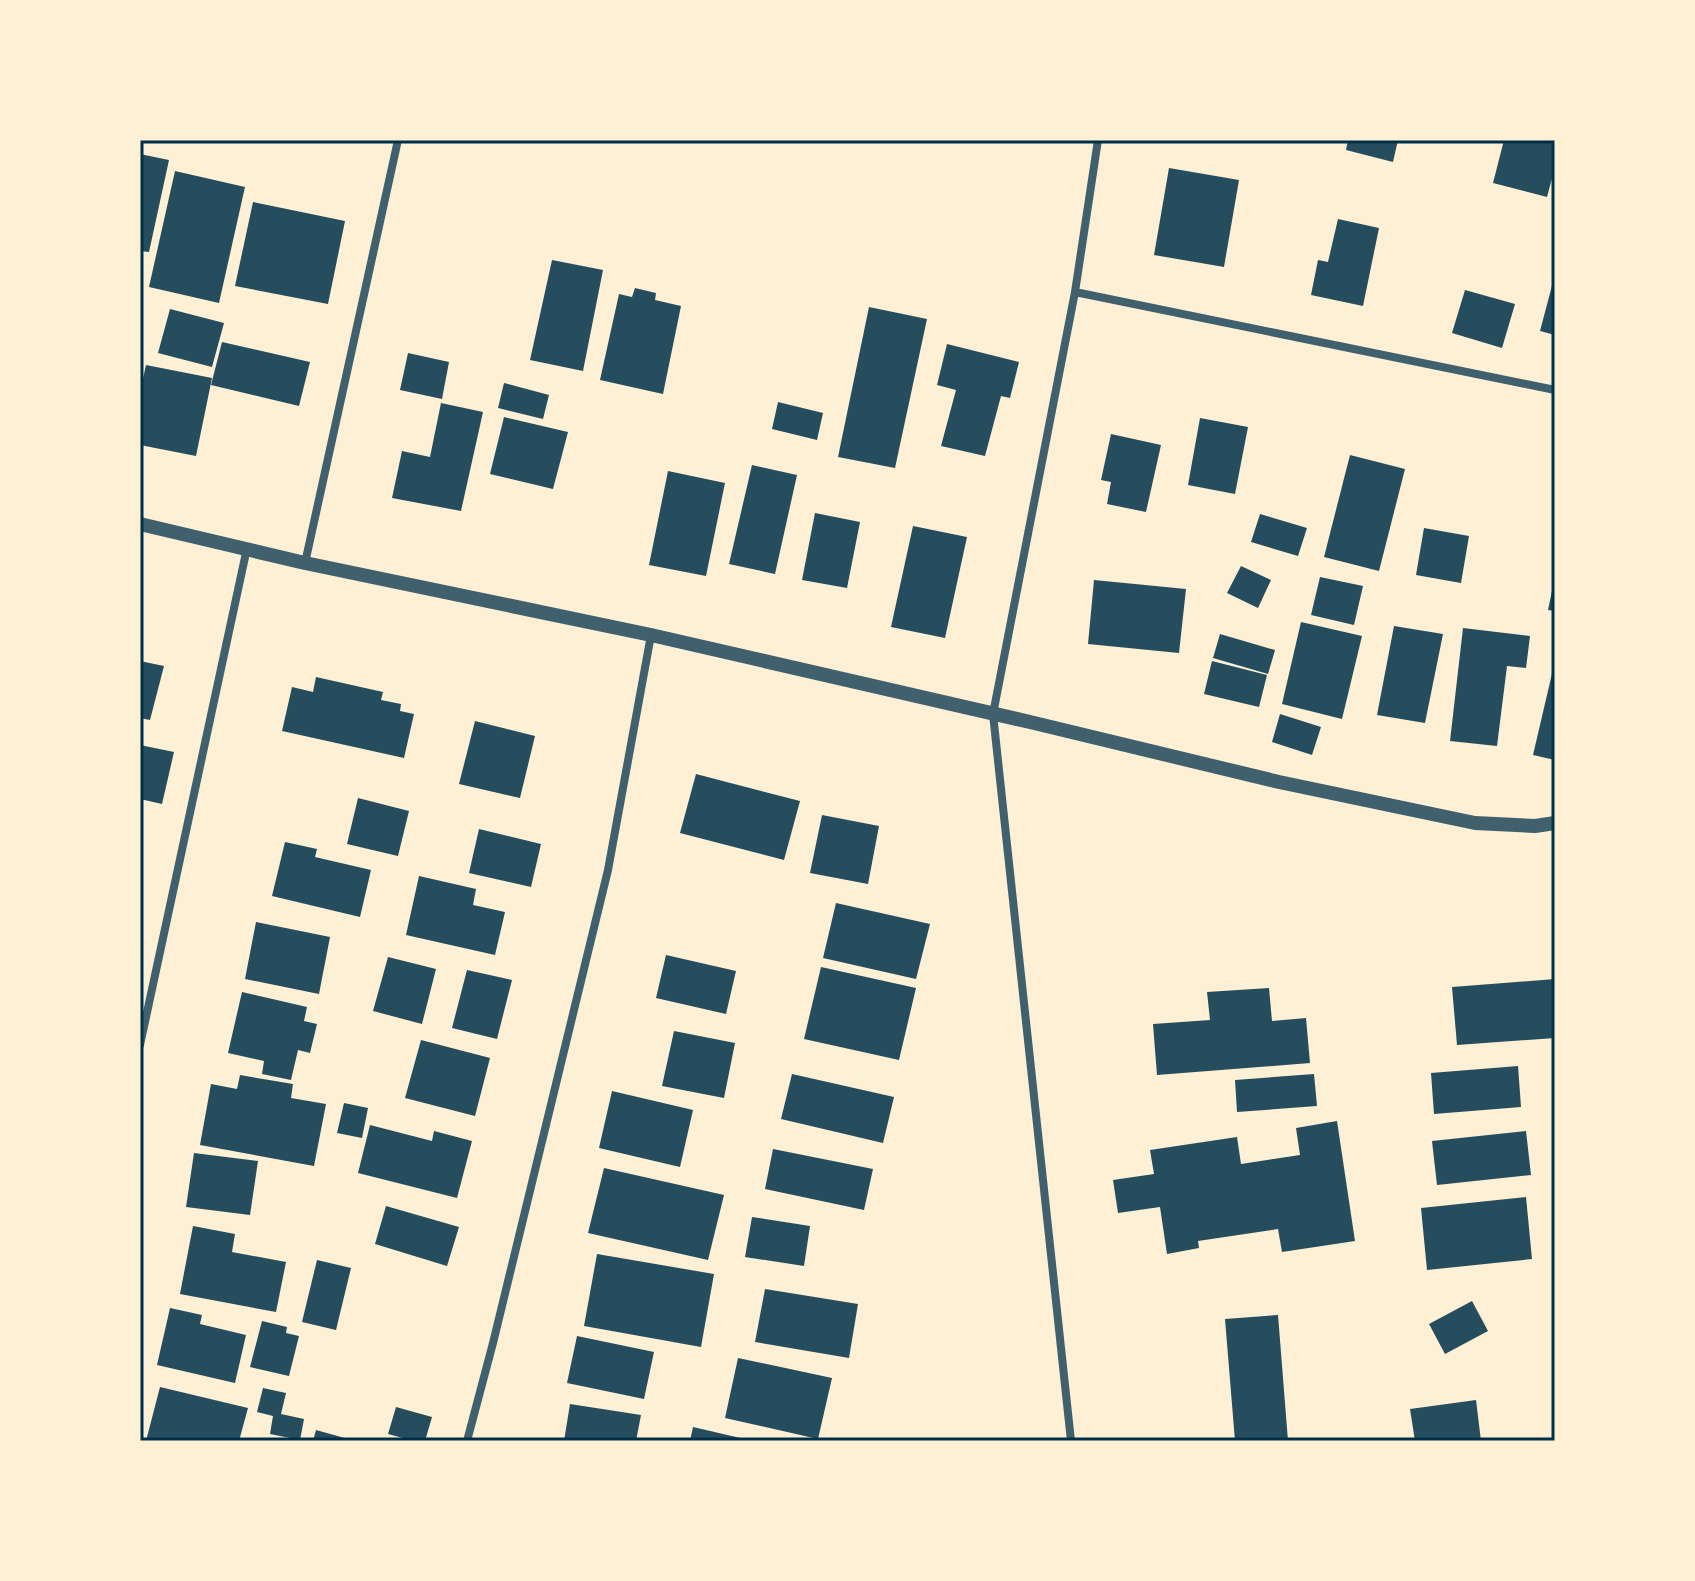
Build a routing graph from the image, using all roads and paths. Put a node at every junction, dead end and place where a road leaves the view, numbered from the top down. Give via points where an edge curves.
1 (398, 140) edge
2 (1098, 140) edge
3 (1075, 292) junction
4 (1555, 390) edge
5 (140, 524) edge
6 (247, 548) junction
7 (305, 563) junction
8 (651, 635) junction
9 (993, 714) junction
10 (1555, 823) edge
11 (140, 1045) edge
12 (467, 1441) edge
13 (1071, 1441) edge

1 - 7 street
2 - 3 street
3 - 4 street
3 - 9 street
5 - 6 street
6 - 7 street
6 - 11 street
7 - 8 street
8 - 9 street
8 - 12 street via 608,870
9 - 10 street via 1475,823
9 - 13 street

